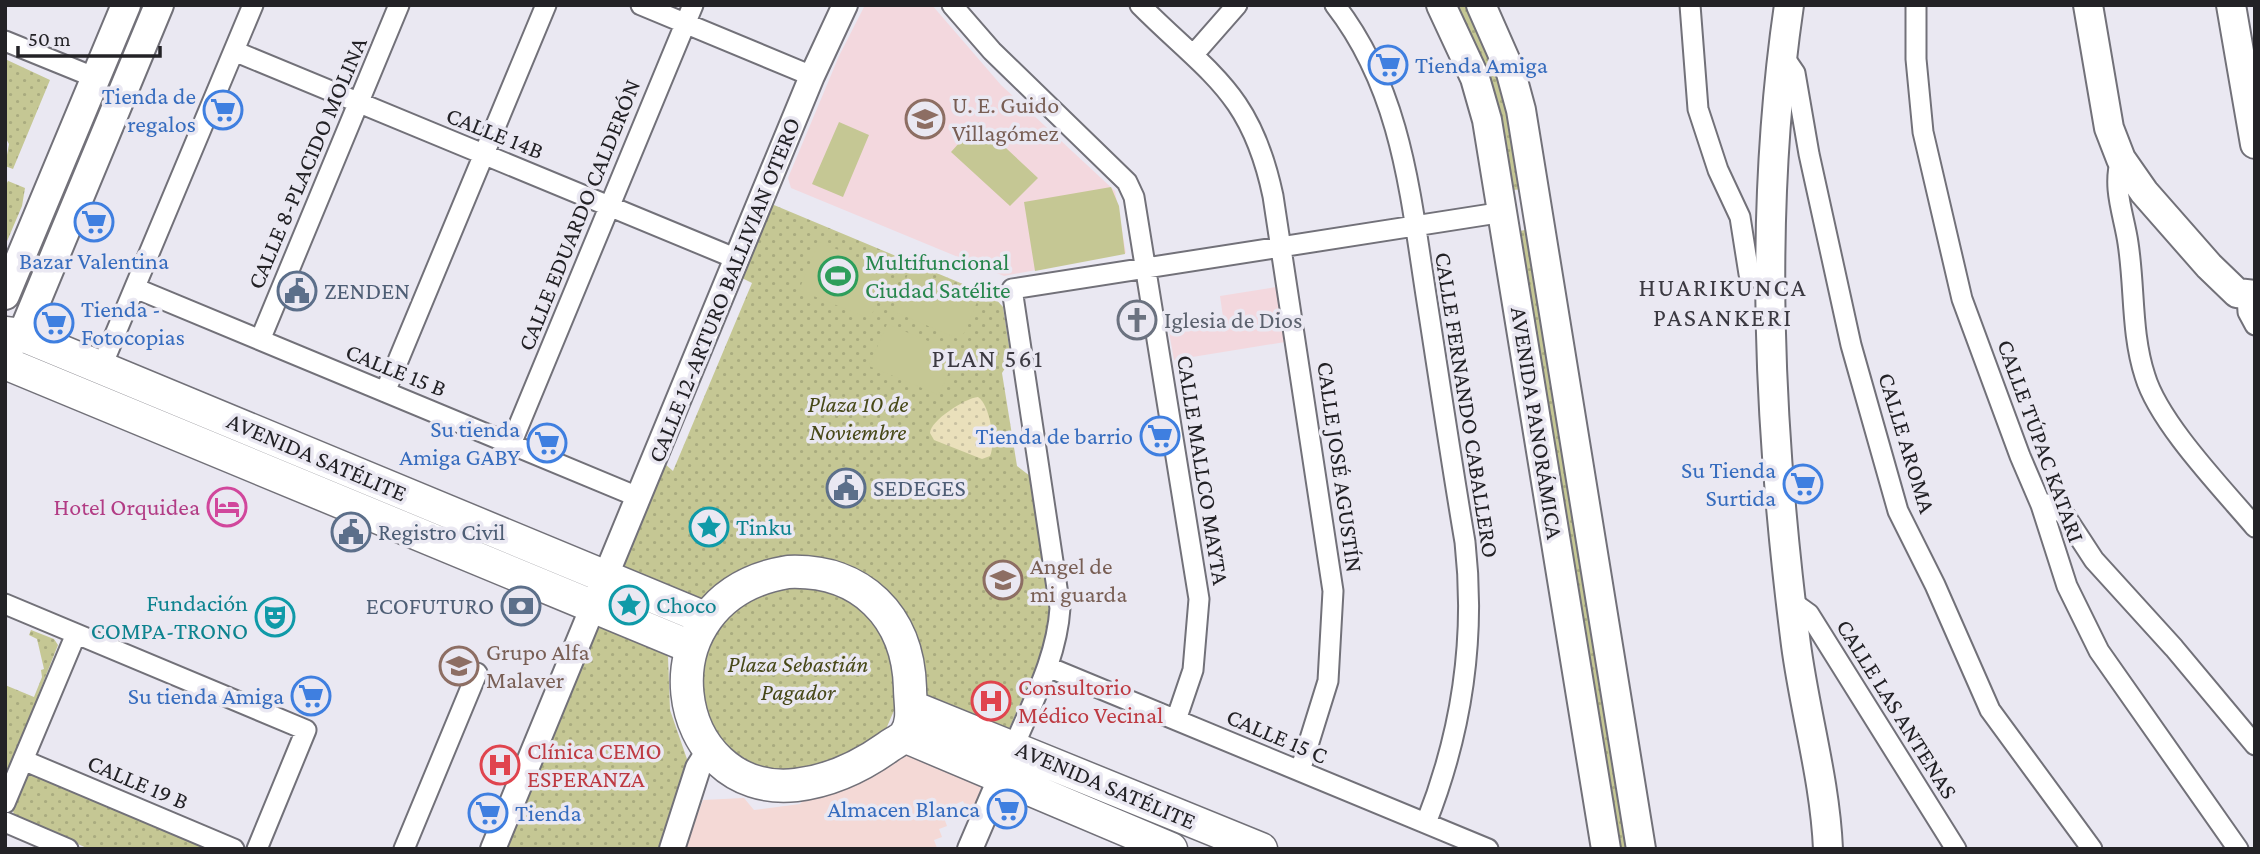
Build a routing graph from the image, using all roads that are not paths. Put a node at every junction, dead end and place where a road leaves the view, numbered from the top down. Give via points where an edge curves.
1 (126, 5) edge
2 (159, 5) edge
3 (253, 5) edge
4 (399, 5) edge
5 (546, 5) edge
6 (641, 5) edge
7 (845, 5) edge
8 (952, 5) edge
9 (1140, 5) edge
10 (1237, 5) edge
11 (1335, 5) edge
12 (1441, 5) edge
13 (1481, 5) edge
14 (1690, 5) edge
15 (1789, 5) edge
16 (1916, 5) edge
17 (2088, 5) edge
18 (2231, 5) edge
19 (689, 14) edge
20 (5, 41) edge
21 (234, 51) junction
22 (1194, 54) junction
23 (1782, 54) junction
24 (812, 76) junction
25 (96, 78) junction
26 (125, 89) junction
27 (359, 103) junction
28 (2254, 137) edge
29 (484, 155) junction
30 (2120, 159) junction
31 (1537, 206) junction
32 (609, 207) junction
33 (1504, 212) junction
34 (1415, 227) junction
35 (1281, 247) junction
36 (737, 259) junction
37 (1146, 267) junction
38 (1769, 284) junction
39 (135, 288) junction
40 (5, 295) edge
41 (2251, 295) edge
42 (2255, 326) edge
43 (11, 339) edge
44 (260, 340) junction
45 (5, 363) edge
46 (101, 368) junction
47 (386, 392) junction
48 (89, 398) junction
49 (511, 444) junction
50 (354, 472) junction
51 (638, 497) junction
52 (341, 502) junction
53 (2041, 505) junction
54 (2255, 527) edge
55 (606, 577) junction
56 (1791, 601) junction
57 (5, 604) edge
58 (593, 608) junction
59 (705, 618) junction
60 (76, 634) junction
61 (691, 647) junction
62 (1048, 667) junction
63 (477, 673) dead end
64 (1175, 720) junction
65 (908, 722) junction
66 (2255, 745) edge
67 (1014, 746) junction
68 (710, 749) junction
69 (23, 760) junction
70 (1300, 771) junction
71 (1000, 778) junction
72 (5, 803) edge
73 (5, 822) edge
74 (1426, 823) junction
75 (68, 849) edge
76 (234, 849) edge
77 (257, 849) edge
78 (404, 849) edge
79 (493, 849) edge
80 (672, 849) edge
81 (970, 849) edge
82 (1171, 849) edge
83 (1261, 849) edge
84 (1488, 849) edge
85 (1606, 849) edge
86 (1641, 849) edge
87 (1828, 849) edge
88 (1956, 849) edge
89 (2092, 849) edge
90 (2238, 849) edge

1 - 25 main road
2 - 26 main road
3 - 21 street
4 - 27 street, CALLE 8-PLACIDO MOLINA
5 - 29 street
6 - 19 street
7 - 24 street, CALLE 12-ARTURO BALLIVIAN OTERO
8 - 37 street, CALLE MALLCO MAYTA via 992,51 1127,182 1134,197
9 - 22 street, CALLE JOSÉ AGUSTÍN
10 - 22 street
11 - 34 street, CALLE FERNANDO CABALLERO via 1374,66 1390,104
12 - 33 main road, AVENIDA PANORÁMICA via 1475,78
13 - 31 main road, AVENIDA PANORÁMICA via 1511,73
14 - 38 street via 1698,109 1740,217 1749,274
15 - 23 main road
16 - 53 street, CALLE TÚPAC KATARI via 1923,132 1962,299
17 - 30 main road via 2109,128
18 - 28 main road
19 - 24 street
19 - 32 street, CALLE EDUARDO CALDERÓN
20 - 25 street
21 - 27 street, CALLE 14B
21 - 39 street
22 - 35 street, CALLE JOSÉ AGUSTÍN via 1222,82 1256,133 1271,183
23 - 38 main road via 1771,177
23 - 89 street, CALLE AROMA via 1796,73 1845,320 1898,511 1990,710
24 - 36 street, CALLE 12-ARTURO BALLIVIAN OTERO
25 - 26 main road
25 - 40 main road
26 - 43 main road
27 - 29 street, CALLE 14B
27 - 44 street, CALLE 8-PLACIDO MOLINA
29 - 32 street, CALLE 14B
29 - 47 street
30 - 41 main road via 2208,267 2231,288
30 - 54 street via 2118,192 2145,379 2163,413
31 - 33 main road
31 - 86 main road, AVENIDA PANORÁMICA
32 - 36 street, CALLE 14B
32 - 49 street, CALLE EDUARDO CALDERÓN
33 - 34 street
33 - 85 main road, AVENIDA PANORÁMICA
34 - 35 street
34 - 74 street, CALLE FERNANDO CABALLERO via 1470,598 1460,713
35 - 37 street
35 - 70 street, CALLE JOSÉ AGUSTÍN via 1334,597 1328,681
36 - 51 street, CALLE 12-ARTURO BALLIVIAN OTERO
37 - 62 street via 1012,289 1060,595 1059,631
37 - 64 street, CALLE MALLCO MAYTA via 1199,599 1193,670
38 - 56 main road
39 - 44 street, CALLE 15 B
39 - 46 street
41 - 42 street via 2248,312
43 - 46 main road, AVENIDA SATÉLITE
44 - 47 street, CALLE 15 B
45 - 48 main road, AVENIDA SATÉLITE
46 - 48 main road
46 - 50 main road, AVENIDA SATÉLITE
47 - 49 street, CALLE 15 B
48 - 52 main road, AVENIDA SATÉLITE
49 - 51 street, CALLE 15 B
50 - 52 main road
50 - 55 main road, AVENIDA SATÉLITE
51 - 55 street, CALLE 12-ARTURO BALLIVIAN OTERO
52 - 58 main road, AVENIDA SATÉLITE
53 - 66 street via 2064,514 2094,560
53 - 90 street, CALLE TÚPAC KATARI via 2067,586 2099,651
55 - 58 street, CALLE 12-ARTURO BALLIVIAN OTERO
55 - 59 main road, AVENIDA SATÉLITE
56 - 87 main road via 1826,811
56 - 88 street, CALLE LAS ANTENAS via 1809,614
57 - 60 street
58 - 61 main road, AVENIDA SATÉLITE
58 - 79 street
59 - 61 main road
59 - 65 main road via 741,588 773,575 804,571 835,576 863,591 895,627 908,658
60 - 69 street
60 - 77 street via 306,730
61 - 68 main road via 687,697
62 - 64 street, CALLE 15 C
62 - 67 street
63 - 78 street
64 - 70 street, CALLE 15 C
65 - 67 main road, AVENIDA SATÉLITE
65 - 68 main road via 852,770 795,786 751,781
65 - 71 main road, AVENIDA SATÉLITE
67 - 71 street
67 - 83 main road, AVENIDA SATÉLITE
68 - 80 street via 698,768
69 - 72 street
69 - 76 street, CALLE 19 B
70 - 74 street, CALLE 15 C
71 - 81 street
71 - 82 main road, AVENIDA SATÉLITE
73 - 75 street
74 - 84 street, CALLE 15 C

